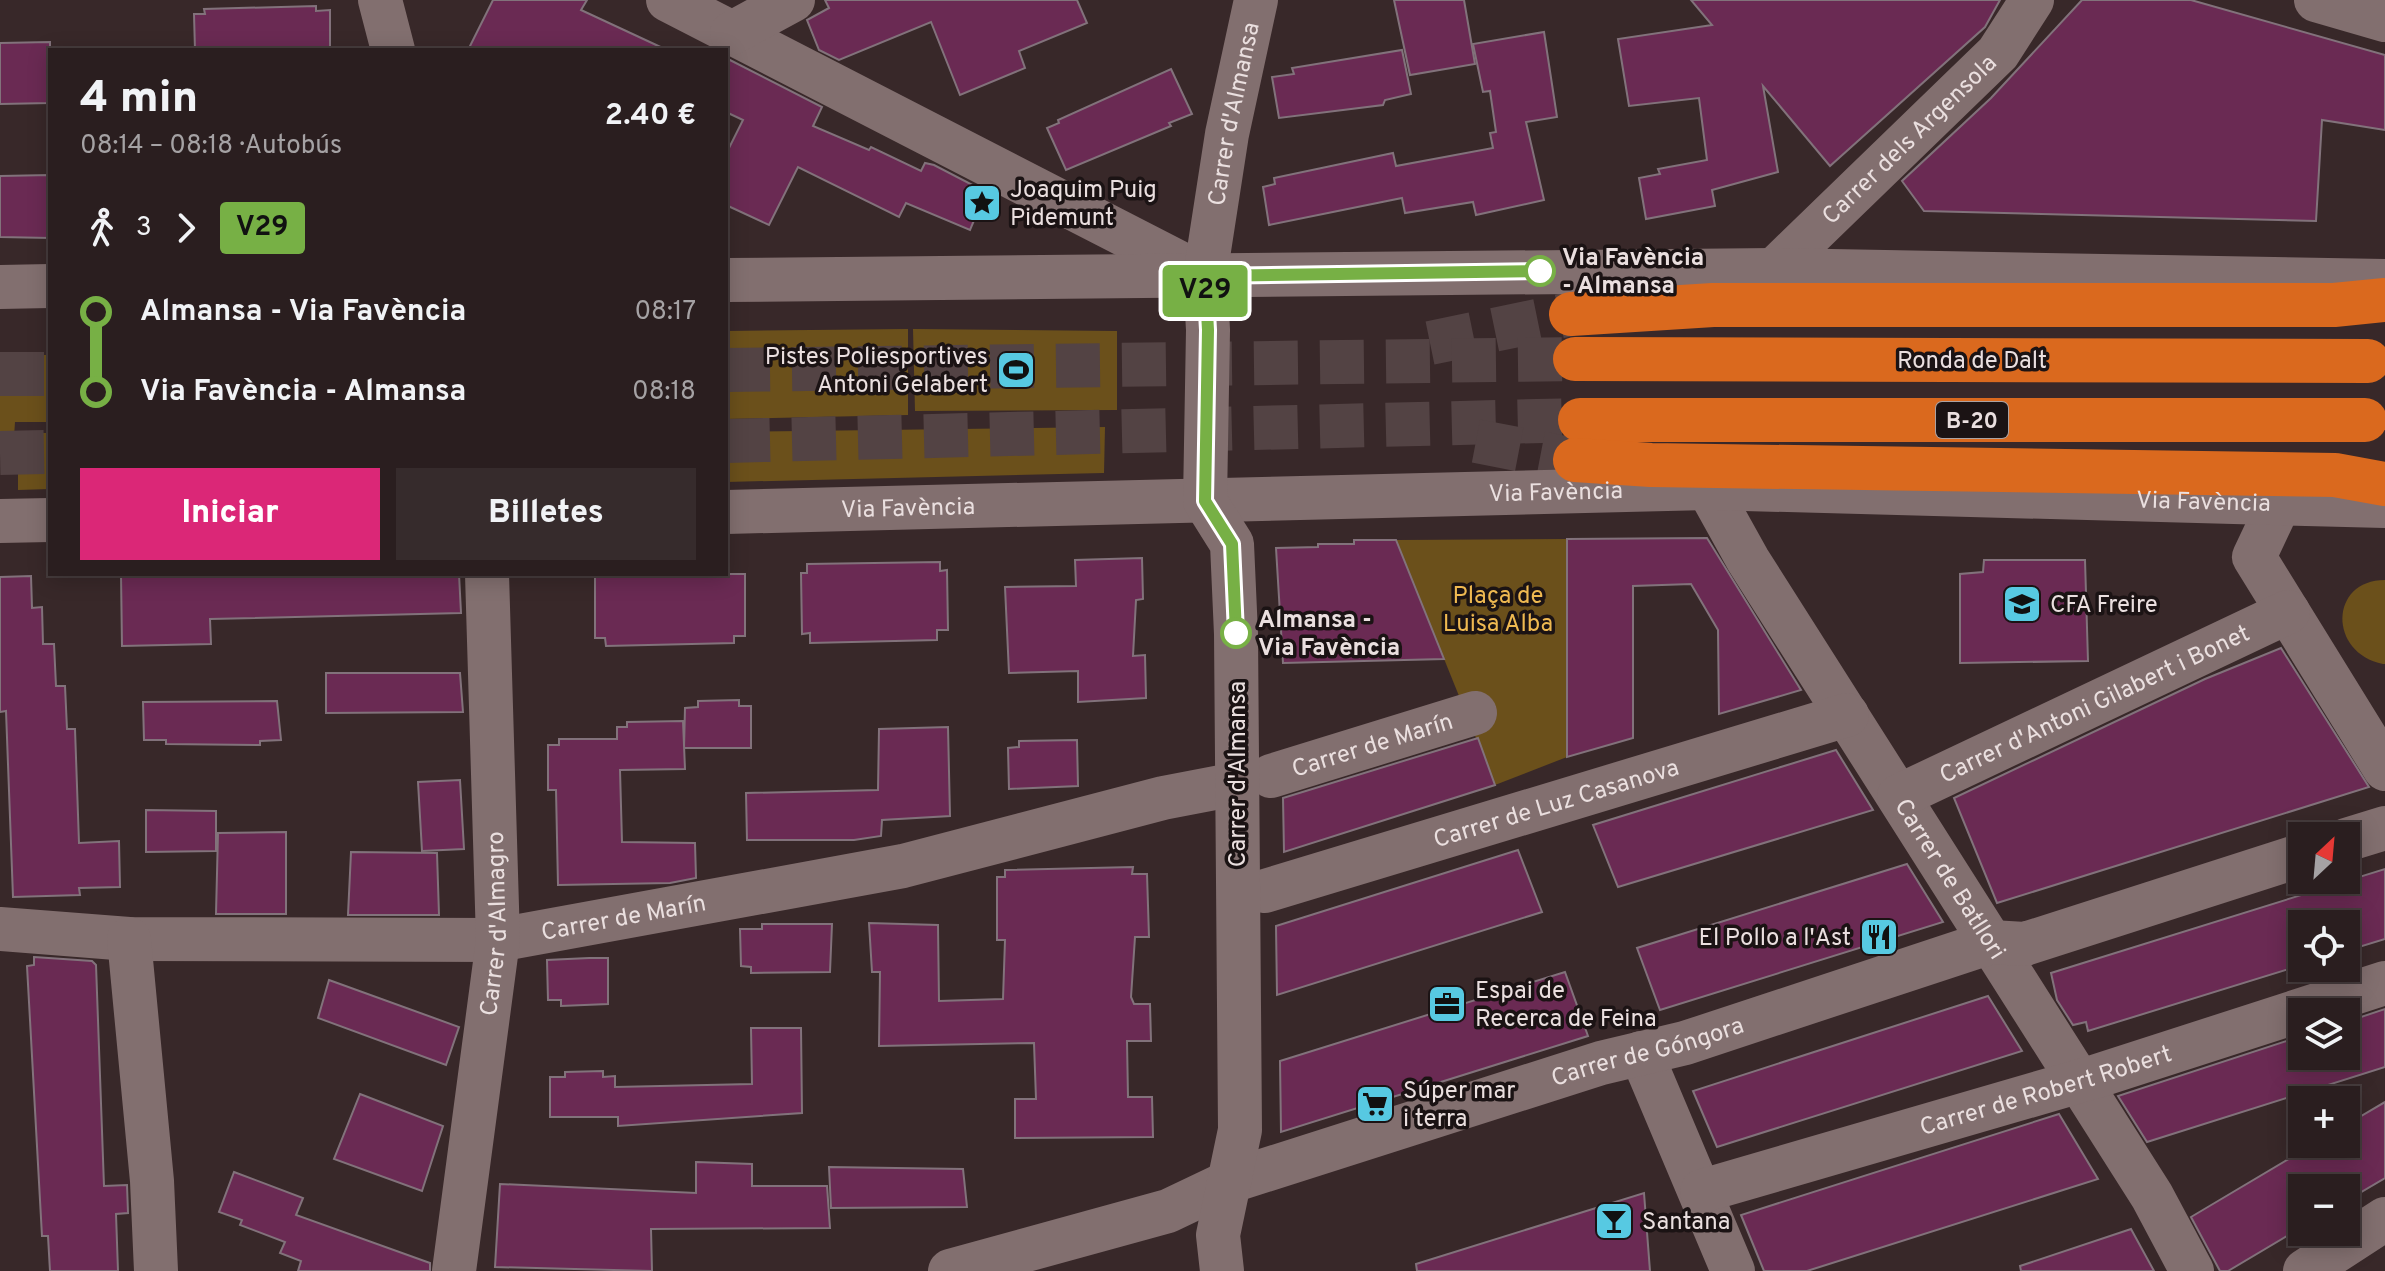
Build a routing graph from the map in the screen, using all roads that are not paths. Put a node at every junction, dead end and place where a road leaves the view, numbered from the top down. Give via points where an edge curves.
1 (380, 0) edge
2 (668, 0) edge
3 (793, 0) edge
4 (1256, 0) edge
5 (2032, 0) edge
6 (2316, 0) edge
7 (2385, 20) edge
8 (732, 33) junction
9 (392, 48) edge
10 (1774, 270) junction
11 (1205, 276) junction
12 (728, 280) edge
13 (2385, 281) edge
14 (48, 286) edge
15 (0, 287) edge
16 (2385, 300) edge
17 (1571, 314) tunnel mouth
18 (1575, 359) tunnel mouth
19 (2368, 361) dead end
20 (2365, 420) dead end
21 (2385, 484) edge
22 (1708, 488) junction
23 (1205, 501) junction
24 (2279, 504) junction
25 (2385, 506) edge
26 (728, 512) edge
27 (48, 520) edge
28 (0, 521) edge
29 (487, 576) edge
30 (2288, 612) junction
31 (1475, 713) dead end
32 (1847, 715) junction
33 (2385, 769) edge
34 (1254, 780) junction
35 (1899, 796) junction
36 (2385, 828) edge
37 (2360, 836) edge
38 (2288, 859) edge
39 (1265, 891) dead end
40 (0, 929) edge
41 (129, 939) junction
42 (498, 940) junction
43 (1991, 942) junction
44 (2385, 983) edge
45 (1641, 1053) junction
46 (2079, 1080) junction
47 (1231, 1181) junction
48 (1702, 1191) junction
49 (2385, 1219) edge
50 (156, 1271) edge
51 (454, 1271) edge
52 (950, 1271) edge
53 (1222, 1271) edge
54 (1733, 1271) edge
55 (2192, 1271) edge
56 (2305, 1271) edge

1 - 9 street
2 - 8 street
3 - 8 street
4 - 11 street, Carrer d'Almansa via 1227,134
5 - 10 street, Carrer dels Argensola via 1998,53
6 - 7 street
8 - 11 street
10 - 11 street
10 - 13 street
11 - 12 street
11 - 23 street, Carrer d'Almansa
14 - 15 street
16 - 17 highway via 2334,305 1713,305
18 - 19 highway, Ronda de Dalt
20 - 21 highway, B-20 via 1577,440 1651,465 2335,475
22 - 23 street, Via Favència
22 - 24 street, Via Favència
22 - 32 street, Carrer de Batllori
23 - 26 street, Via Favència
23 - 34 street, Carrer d'Almansa via 1232,544
24 - 25 street, Via Favència
24 - 30 street via 2254,557
27 - 28 street
29 - 42 street, Carrer d'Almagro
30 - 33 street
30 - 35 street, Carrer d'Antoni Gilabert i Bonet
31 - 34 street, Carrer de Marín
32 - 35 street, Carrer de Batllori
32 - 39 street, Carrer de Luz Casanova
34 - 42 street, Carrer de Marín via 1163,798 903,866
34 - 47 street, Carrer d'Almansa via 1240,1130
35 - 43 street, Carrer de Batllori
36 - 37 street
38 - 43 street, Carrer de Góngora via 2025,944
40 - 41 street, Carrer de Marín
41 - 42 street, Carrer de Marín
41 - 50 street
42 - 51 street, Carrer d'Almagro
43 - 45 street, Carrer de Góngora
43 - 46 street, Carrer de Batllori
44 - 46 street, Carrer de Robert Robert
45 - 47 street, Carrer de Góngora
45 - 48 street
46 - 48 street, Carrer de Robert Robert
46 - 55 street, Carrer de Batllori
47 - 52 street, Carrer de Góngora via 1168,1211
47 - 53 street, Carrer d'Almansa via 1218,1235
48 - 54 street
49 - 56 street

